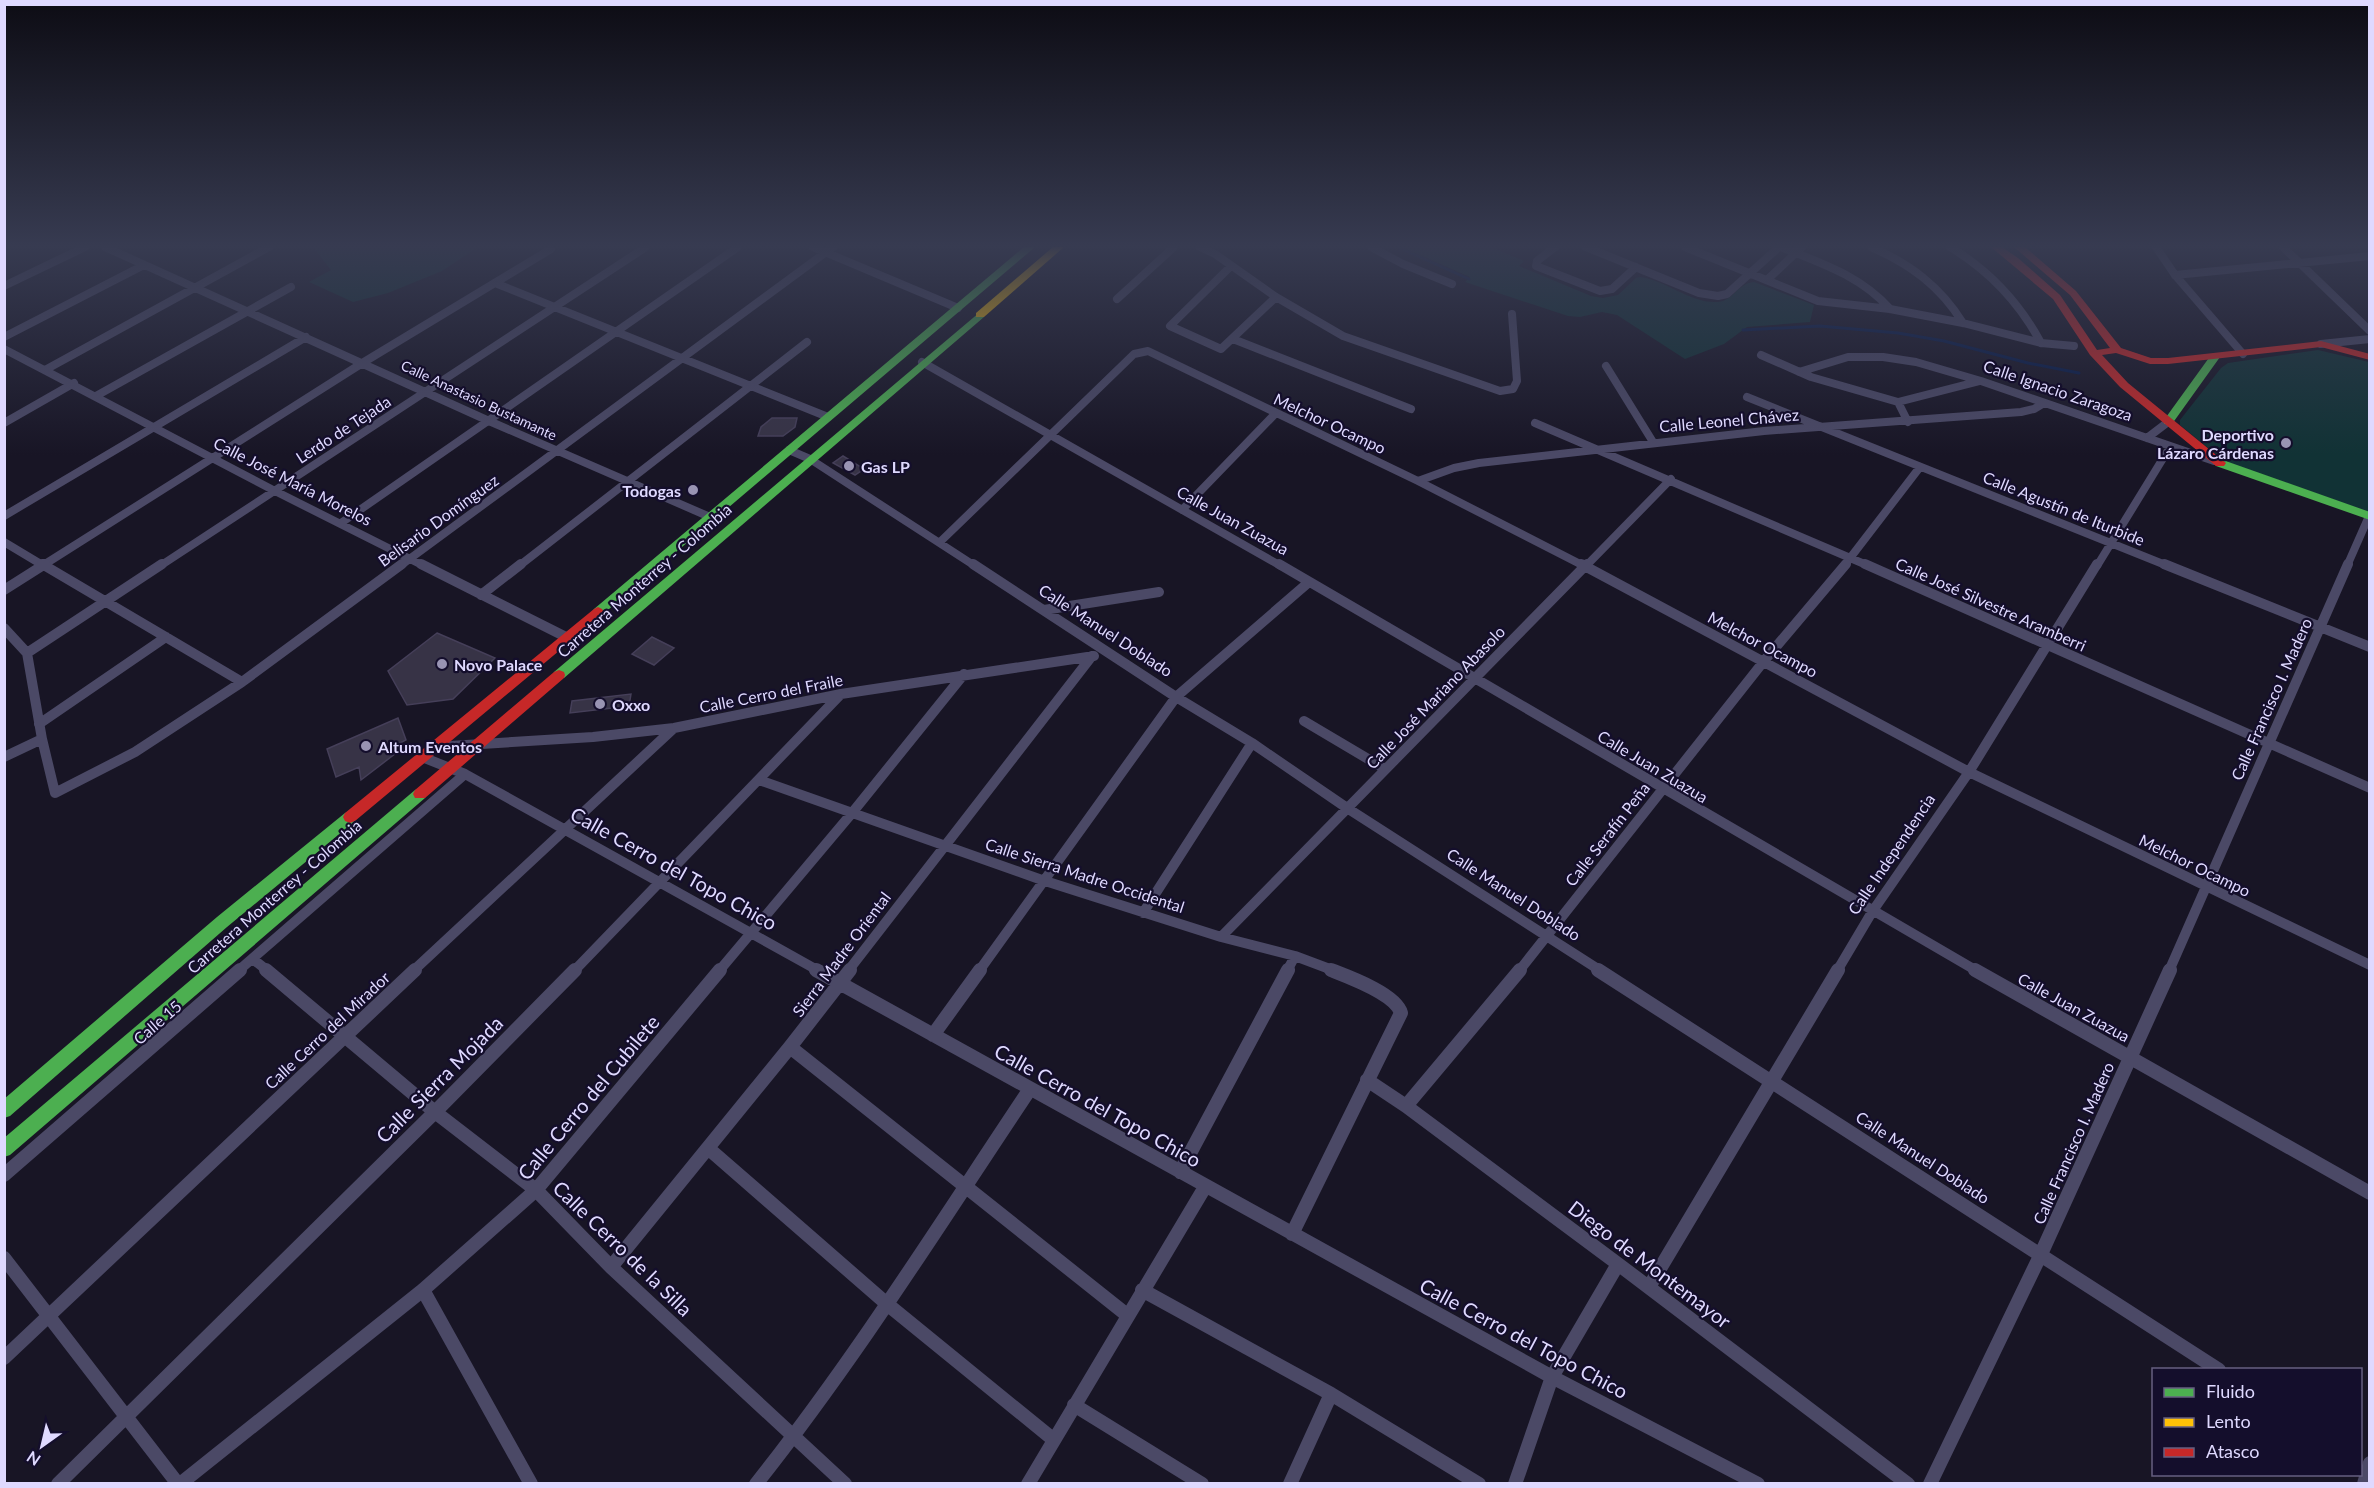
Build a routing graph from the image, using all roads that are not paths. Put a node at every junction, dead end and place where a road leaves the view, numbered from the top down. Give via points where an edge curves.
1 (44, 316) edge
2 (142, 316) edge
3 (240, 316) edge
4 (258, 316) edge
5 (440, 316) edge
6 (541, 316) edge
7 (575, 316) edge
8 (639, 316) edge
9 (739, 316) edge
10 (948, 316) edge
11 (976, 316) edge
12 (1178, 316) edge
13 (1256, 316) edge
14 (1309, 316) edge
15 (1512, 316) edge
16 (1929, 316) edge
17 (1959, 316) edge
18 (2026, 316) edge
19 (2070, 316) edge
20 (2091, 316) edge
21 (2211, 316) edge
22 (2355, 316) edge
23 (1963, 323) junction
24 (2370, 331) edge
25 (615, 333) junction
26 (4, 337) edge
27 (306, 337) junction
28 (1233, 339) junction
29 (2370, 339) edge
30 (807, 342) dead end
31 (2042, 343) junction
32 (2321, 344) junction
33 (2074, 346) dead end
34 (4, 349) edge
35 (2117, 350) junction
36 (2094, 354) junction
37 (2243, 354) junction
38 (1761, 355) dead end
39 (2216, 357) junction
40 (2370, 357) edge
41 (682, 359) junction
42 (364, 362) junction
43 (922, 362) junction
44 (1606, 366) dead end
45 (45, 370) junction
46 (1799, 372) junction
47 (1981, 381) junction
48 (74, 383) junction
49 (750, 386) junction
50 (427, 392) junction
51 (96, 396) junction
52 (1747, 397) dead end
53 (1898, 402) junction
54 (2044, 403) junction
55 (1411, 409) dead end
56 (1275, 414) junction
57 (828, 417) junction
58 (489, 421) junction
59 (1908, 422) junction
60 (2168, 422) junction
61 (4, 423) edge
62 (1535, 423) dead end
63 (1821, 426) junction
64 (155, 427) junction
65 (1050, 436) junction
66 (2147, 438) junction
67 (1653, 442) junction
68 (2170, 447) junction
69 (1600, 449) junction
70 (789, 450) junction
71 (558, 451) junction
72 (215, 458) junction
73 (810, 459) junction
74 (2216, 462) junction
75 (1920, 467) junction
76 (1671, 480) junction
77 (626, 481) junction
78 (1418, 481) junction
79 (275, 491) junction
80 (1182, 510) junction
81 (4, 516) edge
82 (2369, 516) edge
83 (710, 517) junction
84 (341, 523) junction
85 (4, 542) edge
86 (939, 542) junction
87 (2110, 542) junction
88 (1851, 558) junction
89 (410, 559) junction
90 (44, 565) junction
91 (1586, 567) junction
92 (1309, 582) junction
93 (4, 590) edge
94 (1159, 592) dead end
95 (481, 595) junction
96 (106, 601) junction
97 (1044, 610) junction
98 (2321, 627) junction
99 (4, 628) edge
100 (166, 637) junction
101 (568, 638) junction
102 (2046, 645) junction
103 (2370, 647) edge
104 (27, 653) junction
105 (1112, 655) junction
106 (1092, 656) junction
107 (1764, 661) junction
108 (964, 674) junction
109 (1474, 678) junction
110 (242, 682) junction
111 (841, 694) junction
112 (1176, 697) junction
113 (1304, 721) dead end
114 (39, 724) junction
115 (674, 728) junction
116 (42, 739) junction
117 (1252, 743) junction
118 (2268, 744) junction
119 (477, 745) junction
120 (434, 747) junction
121 (4, 757) edge
122 (422, 757) junction
123 (450, 767) junction
124 (1385, 769) junction
125 (1969, 772) junction
126 (465, 774) junction
127 (759, 780) junction
128 (2370, 788) edge
129 (1662, 791) junction
130 (1347, 808) junction
131 (852, 813) junction
132 (565, 829) junction
133 (945, 845) junction
134 (1042, 880) junction
135 (660, 883) junction
136 (2207, 888) junction
137 (1872, 912) junction
138 (1143, 913) junction
139 (751, 933) junction
140 (1221, 937) junction
141 (1548, 937) junction
142 (1296, 956) junction
143 (254, 960) junction
144 (2370, 965) edge
145 (839, 984) junction
146 (933, 1035) junction
147 (343, 1037) junction
148 (790, 1047) junction
149 (2129, 1057) junction
150 (1770, 1079) junction
151 (1367, 1080) junction
152 (1030, 1089) junction
153 (1406, 1106) junction
154 (4, 1110) edge
155 (435, 1112) junction
156 (4, 1149) edge
157 (709, 1149) junction
158 (1180, 1172) junction
159 (4, 1175) edge
160 (964, 1186) junction
161 (1205, 1187) junction
162 (536, 1190) junction
163 (2370, 1193) edge
164 (1292, 1234) junction
165 (2041, 1254) junction
166 (4, 1258) edge
167 (1618, 1264) junction
168 (611, 1267) junction
169 (1648, 1287) junction
170 (423, 1290) junction
171 (1142, 1290) junction
172 (887, 1304) junction
173 (50, 1315) junction
174 (1127, 1315) junction
175 (4, 1358) edge
176 (2216, 1368) edge
177 (1552, 1377) junction
178 (1331, 1394) junction
179 (1074, 1405) junction
180 (125, 1414) junction
181 (795, 1437) junction
182 (1054, 1440) junction
183 (2369, 1465) edge
184 (58, 1484) edge
185 (179, 1484) edge
186 (531, 1484) edge
187 (756, 1484) edge
188 (845, 1484) edge
189 (1028, 1484) edge
190 (1202, 1484) edge
191 (1290, 1484) edge
192 (1479, 1484) edge
193 (1515, 1484) edge
194 (1758, 1484) edge
195 (1908, 1484) edge
196 (1930, 1484) edge
197 (2364, 1484) edge

1 - 26 street
2 - 45 street
3 - 51 street
4 - 27 street, Calle Anastasio Bustamante
5 - 42 street
6 - 50 street, Lerdo de Tejada
7 - 25 street
8 - 25 street
9 - 41 street, Belisario Domínguez
10 - 57 main road, Carretera Monterrey - Colombia
11 - 43 main road, Carretera Monterrey - Colombia
12 - 28 street via 1171,323 1173,329 1221,349
13 - 28 street
14 - 15 street via 1343,336 1500,391 1513,389 1517,381
16 - 23 street
17 - 23 street
18 - 31 street
19 - 36 main road
20 - 35 main road
21 - 37 street
22 - 24 street
23 - 31 street
25 - 41 street
25 - 58 street
27 - 42 street, Calle Anastasio Bustamante
27 - 64 street
28 - 55 street
29 - 32 street
30 - 49 street
31 - 33 street
32 - 37 main road
32 - 40 main road
34 - 45 street, Calle José María Morelos
35 - 36 main road
35 - 39 main road via 2159,362
36 - 60 main road
37 - 39 main road
38 - 46 street
39 - 60 main road
41 - 49 street
41 - 71 street, Belisario Domínguez
42 - 50 street, Calle Anastasio Bustamante
42 - 72 street
43 - 65 street, Calle Juan Zuazua
43 - 73 main road, Carretera Monterrey - Colombia
44 - 67 street
45 - 48 street, Calle José María Morelos
46 - 47 street, Calle Ignacio Zaragoza via 1848,357 1883,357 1927,364
46 - 53 street
47 - 53 street
47 - 54 street, Calle Ignacio Zaragoza
48 - 51 street, Calle José María Morelos
48 - 61 street
49 - 57 street
49 - 77 street
50 - 58 street, Calle Anastasio Bustamante
50 - 79 street, Lerdo de Tejada
51 - 64 street, Calle José María Morelos
52 - 63 street, Calle Agustín de Iturbide
53 - 59 street
54 - 59 street, Calle Leonel Chávez via 2021,412
54 - 66 street, Calle Ignacio Zaragoza
56 - 65 street, Melchor Ocampo via 1143,350 1134,354
56 - 78 street, Melchor Ocampo
56 - 80 street
57 - 70 main road, Carretera Monterrey - Colombia
58 - 71 street, Calle Anastasio Bustamante
58 - 84 street
59 - 63 street, Calle Leonel Chávez
60 - 66 street
60 - 74 main road
62 - 69 street, Calle José Silvestre Aramberri
63 - 67 street, Calle Leonel Chávez
63 - 75 street, Calle Agustín de Iturbide
64 - 72 street, Calle José María Morelos
64 - 81 street
65 - 80 street, Calle Juan Zuazua
65 - 86 street
66 - 68 street, Calle Ignacio Zaragoza
67 - 69 street, Calle Leonel Chávez
68 - 74 street, Calle Ignacio Zaragoza
68 - 87 street, Calle Independencia
69 - 76 street, Calle José Silvestre Aramberri
69 - 78 street, Calle Leonel Chávez via 1479,463
70 - 73 street, Calle Manuel Doblado
70 - 83 main road, Carretera Monterrey - Colombia
71 - 77 street, Calle Anastasio Bustamante
71 - 89 street, Belisario Domínguez
72 - 79 street, Calle José María Morelos
72 - 90 street
73 - 86 street, Calle Manuel Doblado
73 - 119 main road, Carretera Monterrey - Colombia
74 - 82 main road, Calle Ignacio Zaragoza
75 - 87 street, Calle Agustín de Iturbide
75 - 88 street, Calle Serafín Peña
76 - 88 street, Calle José Silvestre Aramberri
76 - 91 street, Calle José Mariano Abasolo
77 - 83 street, Calle Anastasio Bustamante
77 - 95 street
78 - 91 street, Melchor Ocampo
79 - 84 street, Calle José María Morelos
79 - 96 street, Lerdo de Tejada
80 - 92 street, Calle Juan Zuazua
82 - 98 street, Calle Francisco I. Madero
83 - 101 main road, Carretera Monterrey - Colombia
84 - 89 street, Calle José María Morelos
85 - 90 street
86 - 97 street, Calle Manuel Doblado
87 - 98 street, Calle Agustín de Iturbide
87 - 102 street, Calle Independencia
88 - 102 street, Calle José Silvestre Aramberri
88 - 107 street, Calle Serafín Peña
89 - 95 street, Calle José María Morelos
89 - 110 street, Belisario Domínguez
90 - 93 street
90 - 96 street
91 - 107 street, Melchor Ocampo
91 - 109 street, Calle José Mariano Abasolo
92 - 109 street, Calle Juan Zuazua
92 - 112 street
94 - 97 street
95 - 101 street, Calle José María Morelos
96 - 100 street
96 - 104 street, Lerdo de Tejada
97 - 105 street, Calle Manuel Doblado
98 - 103 street, Calle Agustín de Iturbide
98 - 118 street, Calle Francisco I. Madero
99 - 104 street
100 - 110 street
100 - 114 street
101 - 120 main road, Carretera Monterrey - Colombia
102 - 118 street, Calle José Silvestre Aramberri
102 - 125 street, Calle Independencia
104 - 114 street
105 - 106 street, Calle Cerro del Fraile
105 - 112 street, Calle Manuel Doblado
106 - 108 street, Calle Cerro del Fraile
106 - 133 street, Sierra Madre Oriental
107 - 125 street, Melchor Ocampo
107 - 129 street, Calle Serafín Peña
108 - 111 street, Calle Cerro del Fraile
108 - 131 street, Calle Cerro del Cubilete
109 - 124 street, Calle José Mariano Abasolo
109 - 129 street, Calle Juan Zuazua
110 - 116 street, Belisario Domínguez via 135,752 56,793
111 - 115 street, Calle Cerro del Fraile
111 - 127 street, Calle Sierra Mojada
112 - 117 street, Calle Manuel Doblado
112 - 134 street
113 - 124 street
114 - 116 street
115 - 119 street, Calle Cerro del Fraile
115 - 132 street, Calle Cerro del Mirador
116 - 121 street
117 - 130 street, Calle Manuel Doblado
117 - 138 street
118 - 128 street, Calle José Silvestre Aramberri
118 - 136 street, Calle Francisco I. Madero
119 - 120 street, Calle Cerro del Fraile
119 - 123 main road, Carretera Monterrey - Colombia
120 - 122 main road, Carretera Monterrey - Colombia
122 - 123 street, Calle Cerro del Topo Chico
122 - 154 main road, Carretera Monterrey - Colombia
123 - 126 street, Calle Cerro del Topo Chico
123 - 156 main road, Carretera Monterrey - Colombia
124 - 130 street, Calle José Mariano Abasolo
125 - 136 street, Melchor Ocampo
125 - 137 street, Calle Independencia
126 - 132 street, Calle Cerro del Topo Chico
126 - 143 street, Calle 15
127 - 131 street, Calle Sierra Madre Occidental
127 - 135 street, Calle Sierra Mojada
129 - 137 street, Calle Juan Zuazua
129 - 141 street, Calle Serafín Peña
130 - 140 street, Calle José Mariano Abasolo
130 - 141 street, Calle Manuel Doblado
131 - 133 street, Calle Sierra Madre Occidental
131 - 139 street, Calle Cerro del Cubilete
132 - 135 street, Calle Cerro del Topo Chico
132 - 147 street, Calle Cerro del Mirador
133 - 134 street, Calle Sierra Madre Occidental
133 - 145 street, Sierra Madre Oriental
134 - 138 street, Calle Sierra Madre Occidental
134 - 146 street
135 - 139 street, Calle Cerro del Topo Chico
135 - 155 street, Calle Sierra Mojada
136 - 144 street, Melchor Ocampo
136 - 149 street, Calle Francisco I. Madero
137 - 149 street, Calle Juan Zuazua
137 - 150 street, Calle Independencia
138 - 140 street, Calle Sierra Madre Occidental
139 - 145 street, Calle Cerro del Topo Chico
139 - 162 street, Calle Cerro del Cubilete
140 - 142 street, Calle Sierra Madre Occidental
141 - 150 street, Calle Manuel Doblado
141 - 153 street, Calle Serafín Peña
142 - 151 street, Calle Sierra Madre Occidental via 1352,978 1399,1005 1401,1013
142 - 158 street
143 - 147 street, Calle Cerro de la Silla
143 - 159 street, Calle 15
145 - 146 street, Calle Cerro del Topo Chico
145 - 148 street, Sierra Madre Oriental
146 - 152 street, Calle Cerro del Topo Chico
147 - 155 street, Calle Cerro de la Silla
147 - 173 street, Calle Cerro del Mirador
148 - 157 street, Sierra Madre Oriental
148 - 160 street
149 - 163 street, Calle Juan Zuazua
149 - 165 street, Calle Francisco I. Madero
150 - 165 street, Calle Manuel Doblado
150 - 169 street, Calle Independencia
151 - 153 street, Diego de Montemayor
151 - 164 street
152 - 158 street, Calle Cerro del Topo Chico
152 - 160 street
153 - 167 street, Diego de Montemayor
155 - 162 street, Calle Cerro de la Silla
155 - 180 street, Calle Sierra Mojada
157 - 168 street, Sierra Madre Oriental
157 - 172 street
158 - 161 street, Calle Cerro del Topo Chico
160 - 172 street
160 - 174 street
161 - 164 street, Calle Cerro del Topo Chico
161 - 171 street
162 - 168 street, Calle Cerro de la Silla
162 - 170 street, Calle Cerro del Cubilete
164 - 177 street, Calle Cerro del Topo Chico
165 - 176 street, Calle Manuel Doblado
165 - 196 street, Calle Francisco I. Madero
166 - 173 street
167 - 169 street, Diego de Montemayor
167 - 177 street
168 - 181 street, Calle Cerro de la Silla
169 - 195 street, Diego de Montemayor
170 - 185 street, Calle Cerro del Cubilete
170 - 186 street
171 - 174 street
171 - 178 street
172 - 181 street
172 - 182 street
173 - 175 street, Calle Cerro del Mirador
173 - 180 street
174 - 179 street
177 - 193 street
177 - 194 street, Calle Cerro del Topo Chico
178 - 191 street
178 - 192 street
179 - 182 street
179 - 190 street
180 - 184 street, Calle Sierra Mojada
180 - 185 street
181 - 187 street
181 - 188 street, Calle Cerro de la Silla
182 - 189 street
183 - 197 street

